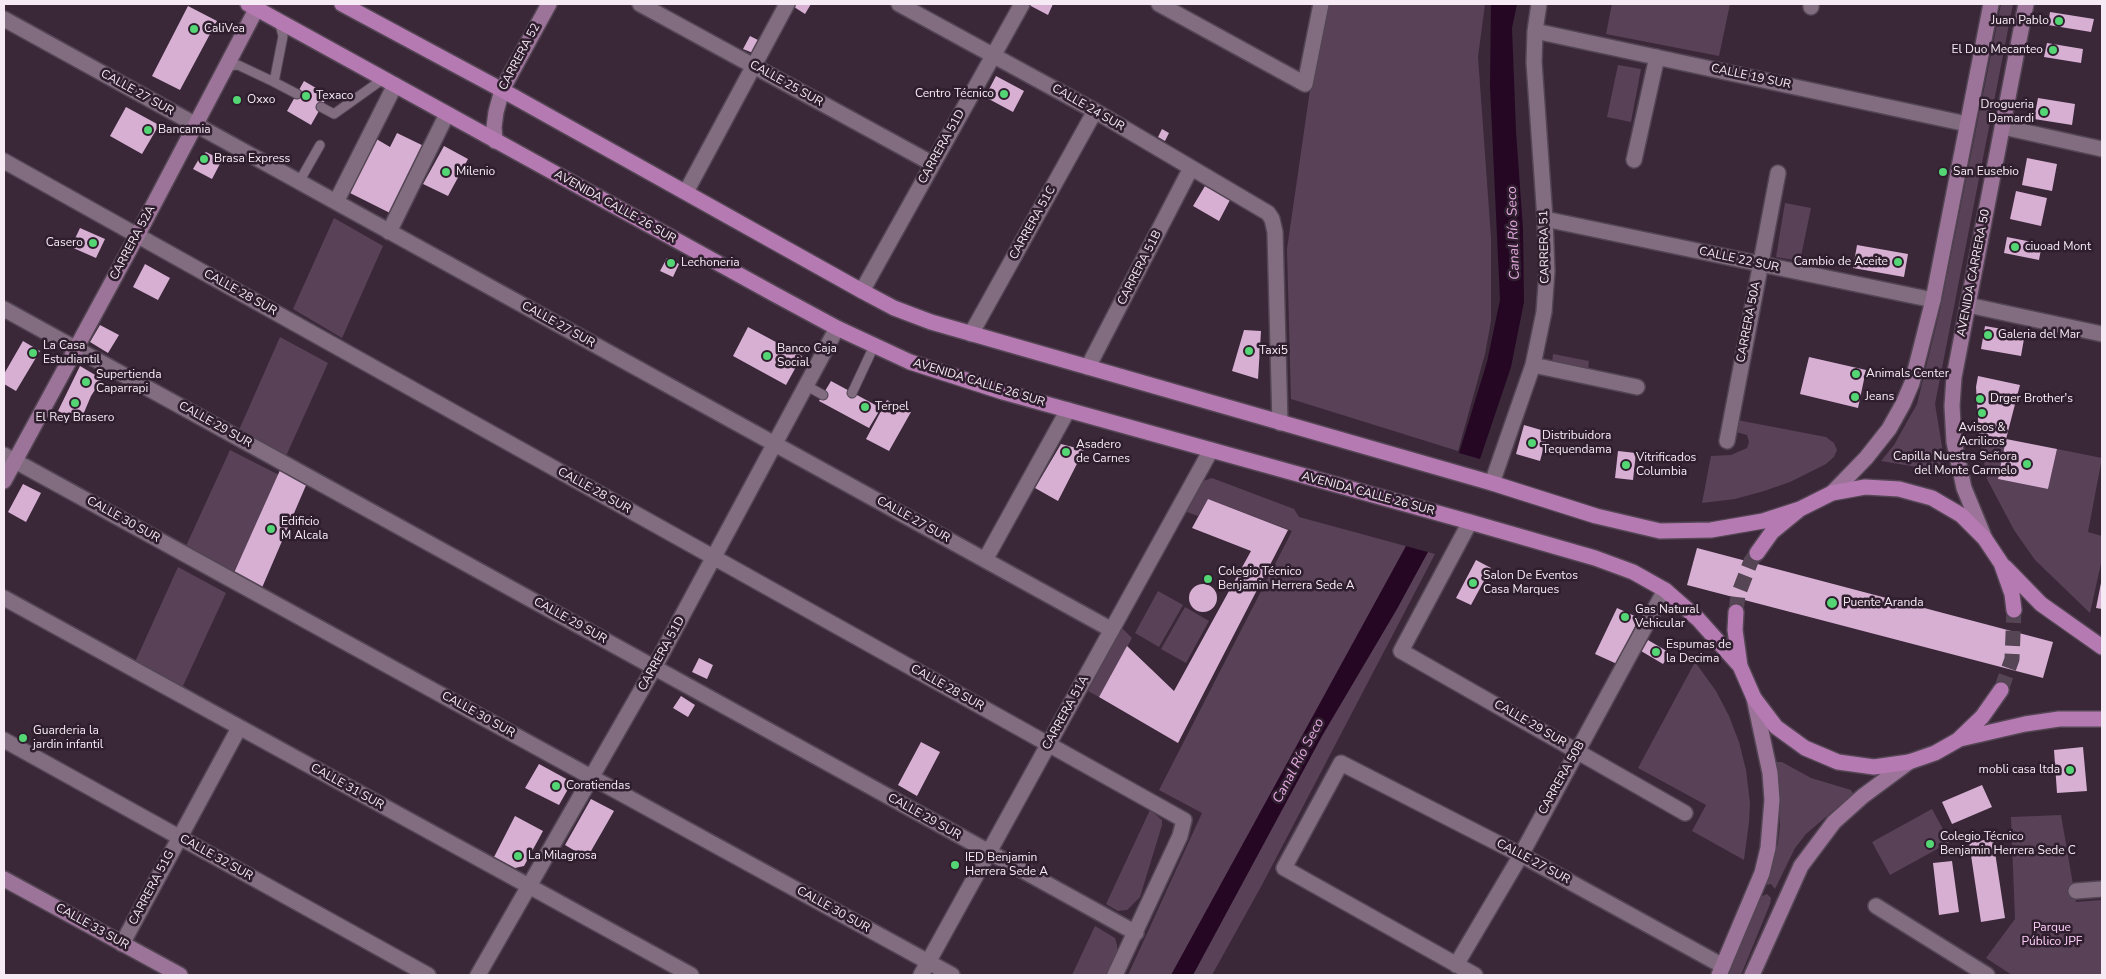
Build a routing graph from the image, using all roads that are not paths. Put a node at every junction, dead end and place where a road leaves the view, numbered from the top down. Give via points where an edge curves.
1 (342, 4) edge
2 (549, 4) edge
3 (640, 4) edge
4 (788, 4) edge
5 (899, 4) edge
6 (1022, 4) edge
7 (1159, 4) edge
8 (1321, 4) edge
9 (1539, 4) edge
10 (1991, 4) edge
11 (2026, 4) edge
12 (255, 5) edge
13 (4, 20) edge
14 (279, 21) junction
15 (1535, 31) junction
16 (993, 56) junction
17 (1657, 57) junction
18 (227, 66) junction
19 (754, 66) junction
20 (274, 82) junction
21 (389, 82) junction
22 (502, 90) junction
23 (296, 94) dead end
24 (321, 107) dead end
25 (1095, 112) junction
26 (447, 114) junction
27 (1967, 124) junction
28 (195, 125) junction
29 (2003, 127) junction
30 (494, 141) junction
31 (320, 145) dead end
32 (2102, 149) edge
33 (1634, 160) dead end
34 (4, 161) edge
35 (933, 164) junction
36 (1191, 168) junction
37 (1778, 173) dead end
38 (299, 182) junction
39 (686, 192) junction
40 (336, 202) junction
41 (1545, 219) junction
42 (389, 232) junction
43 (137, 236) junction
44 (1760, 264) junction
45 (862, 291) junction
46 (1933, 300) junction
47 (1968, 305) junction
48 (4, 309) edge
49 (837, 328) junction
50 (971, 334) junction
51 (2102, 334) edge
52 (874, 346) junction
53 (76, 349) junction
54 (1534, 365) junction
55 (1088, 367) junction
56 (807, 386) junction
57 (1637, 387) dead end
58 (852, 392) dead end
59 (823, 395) dead end
60 (1068, 410) junction
61 (1280, 423) junction
62 (1727, 442) dead end
63 (776, 444) junction
64 (1211, 450) junction
65 (9, 458) edge
66 (4, 481) edge
67 (1492, 483) junction
68 (1832, 494) junction
69 (1800, 509) junction
70 (1470, 522) junction
71 (1985, 539) junction
72 (1757, 552) tunnel mouth
73 (715, 558) junction
74 (985, 560) junction
75 (2001, 563) junction
76 (1665, 590) junction
77 (4, 598) edge
78 (2014, 610) tunnel mouth
79 (1736, 612) tunnel mouth
80 (1112, 630) junction
81 (2102, 647) edge
82 (1740, 666) junction
83 (654, 668) junction
84 (2001, 690) tunnel mouth
85 (1754, 698) junction
86 (2102, 719) edge
87 (239, 728) junction
88 (4, 740) edge
89 (1958, 740) junction
90 (1048, 745) junction
91 (1577, 751) junction
92 (1909, 762) junction
93 (592, 778) junction
94 (1685, 813) dead end
95 (180, 838) junction
96 (989, 852) junction
97 (1521, 855) junction
98 (4, 879) edge
99 (530, 887) junction
100 (2102, 889) edge
101 (2076, 891) dead end
102 (1876, 906) dead end
103 (1136, 933) junction
104 (122, 944) junction
105 (1456, 965) junction
106 (925, 969) edge
107 (1721, 970) edge
108 (1983, 974) edge
109 (180, 975) edge
110 (428, 975) edge
111 (478, 975) edge
112 (691, 975) edge
113 (952, 975) edge
114 (1115, 975) edge
115 (1475, 975) edge
116 (1752, 975) edge

1 - 22 main road
2 - 22 main road, CARRERA 52
3 - 19 street, CALLE 25 SUR
4 - 19 street
5 - 16 street, CALLE 24 SUR
6 - 16 street, CARRERA 51D
7 - 8 street via 1305,84
9 - 15 street, CARRERA 51
10 - 27 main road
11 - 29 main road, AVENIDA CARRERA 50
12 - 14 main road, AVENIDA CALLE 26 SUR
12 - 18 main road, CARRERA 52A
13 - 28 street, CALLE 27 SUR
14 - 20 lane via 283,36
14 - 21 main road, AVENIDA CALLE 26 SUR
15 - 17 street, CALLE 19 SUR
15 - 41 street, CARRERA 51 via 1534,62
16 - 25 street, CALLE 24 SUR
16 - 35 street, CARRERA 51D
17 - 27 street, CALLE 19 SUR
17 - 33 street
18 - 20 lane via 238,65
18 - 28 main road, CARRERA 52A
19 - 35 street, CALLE 25 SUR
19 - 39 street
20 - 23 lane
21 - 24 lane via 334,114
21 - 26 main road, AVENIDA CALLE 26 SUR
21 - 40 street
22 - 30 main road, CARRERA 52 via 496,112
22 - 39 main road
25 - 36 street, CALLE 24 SUR
25 - 50 street, CARRERA 51C
26 - 30 main road, AVENIDA CALLE 26 SUR
26 - 42 street
27 - 46 main road
28 - 38 street, CALLE 27 SUR
28 - 43 main road, CARRERA 52A
29 - 32 street
29 - 47 main road, AVENIDA CARRERA 50
30 - 49 main road, AVENIDA CALLE 26 SUR
31 - 38 lane
34 - 43 street, CALLE 28 SUR
35 - 45 street, CARRERA 51D
36 - 55 street, CARRERA 51B
36 - 61 street, CALLE 24 SUR via 1272,219
37 - 44 street, CARRERA 50A
38 - 40 street, CALLE 27 SUR
39 - 45 main road
40 - 42 street, CALLE 27 SUR
41 - 44 street, CALLE 22 SUR
41 - 54 street, CARRERA 51 via 1547,279
42 - 63 street, CALLE 27 SUR
43 - 53 main road, CARRERA 52A
43 - 73 street, CALLE 28 SUR
44 - 46 street, CALLE 22 SUR
44 - 62 street, CARRERA 50A
45 - 50 main road via 912,315
46 - 68 main road via 1912,383 1903,404 1889,429
47 - 51 street
47 - 71 main road, AVENIDA CARRERA 50 via 1954,377 1954,442 1964,488
48 - 53 street, CALLE 29 SUR
49 - 52 main road, AVENIDA CALLE 26 SUR
49 - 56 street, CARRERA 51D
50 - 55 main road
52 - 58 lane
52 - 60 main road, AVENIDA CALLE 26 SUR via 929,369
53 - 65 main road, CARRERA 52A
53 - 83 street, CALLE 29 SUR
54 - 57 street
54 - 67 street, CARRERA 51
55 - 61 main road
56 - 59 lane
56 - 63 street, CARRERA 51D
60 - 64 main road, AVENIDA CALLE 26 SUR
60 - 74 street
61 - 67 main road
63 - 73 street, CARRERA 51D
63 - 74 street, CALLE 27 SUR
64 - 70 main road, AVENIDA CALLE 26 SUR
64 - 80 street, CARRERA 51A
65 - 66 main road, CARRERA 52A
65 - 93 street, CALLE 30 SUR
67 - 69 main road via 1596,516 1660,531 1710,530 1763,521
68 - 69 main road
68 - 71 main road via 1866,487 1900,489 1932,498 1961,515
69 - 72 main road via 1772,532
70 - 76 main road, AVENIDA CALLE 26 SUR via 1633,572
70 - 91 street, CALLE 29 SUR via 1401,651
71 - 75 main road
73 - 83 street, CARRERA 51D
73 - 90 street, CALLE 28 SUR
74 - 80 street, CALLE 27 SUR
75 - 78 main road
75 - 81 main road via 2041,604
76 - 82 main road, AVENIDA CALLE 26 SUR via 1698,619
76 - 91 street, CARRERA 50B
77 - 87 street, CALLE 31 SUR
79 - 82 main road via 1734,630
80 - 90 street, CARRERA 51A
82 - 85 main road
83 - 93 street, CARRERA 51D
83 - 96 street, CALLE 29 SUR
84 - 89 main road via 1982,717
85 - 92 main road via 1776,726 1813,752 1838,762 1874,767
85 - 107 main road via 1770,773 1771,827 1762,873
86 - 89 main road via 2059,719
87 - 95 street, CARRERA 51G
87 - 99 street, CALLE 31 SUR
88 - 95 street, CALLE 32 SUR
89 - 92 main road via 1935,754
90 - 96 street, CARRERA 51A
90 - 103 street, CALLE 28 SUR via 1184,820 1180,836
91 - 94 street, CALLE 29 SUR
91 - 97 street, CARRERA 50B
92 - 116 main road via 1834,822 1807,858
93 - 99 street, CARRERA 51D
93 - 106 street, CALLE 30 SUR
95 - 104 street, CARRERA 51G
95 - 110 street, CALLE 32 SUR
96 - 103 street, CALLE 29 SUR
96 - 106 street, CARRERA 51A
97 - 105 street, CARRERA 50B
97 - 105 street, CALLE 27 SUR via 1341,763 1284,868
97 - 107 street, CALLE 27 SUR
98 - 104 main road, CALLE 33 SUR
99 - 111 street, CARRERA 51D
99 - 112 street, CALLE 31 SUR
100 - 101 street
102 - 108 street
103 - 114 street
104 - 109 main road, CALLE 33 SUR
105 - 115 street
106 - 113 street, CALLE 30 SUR

